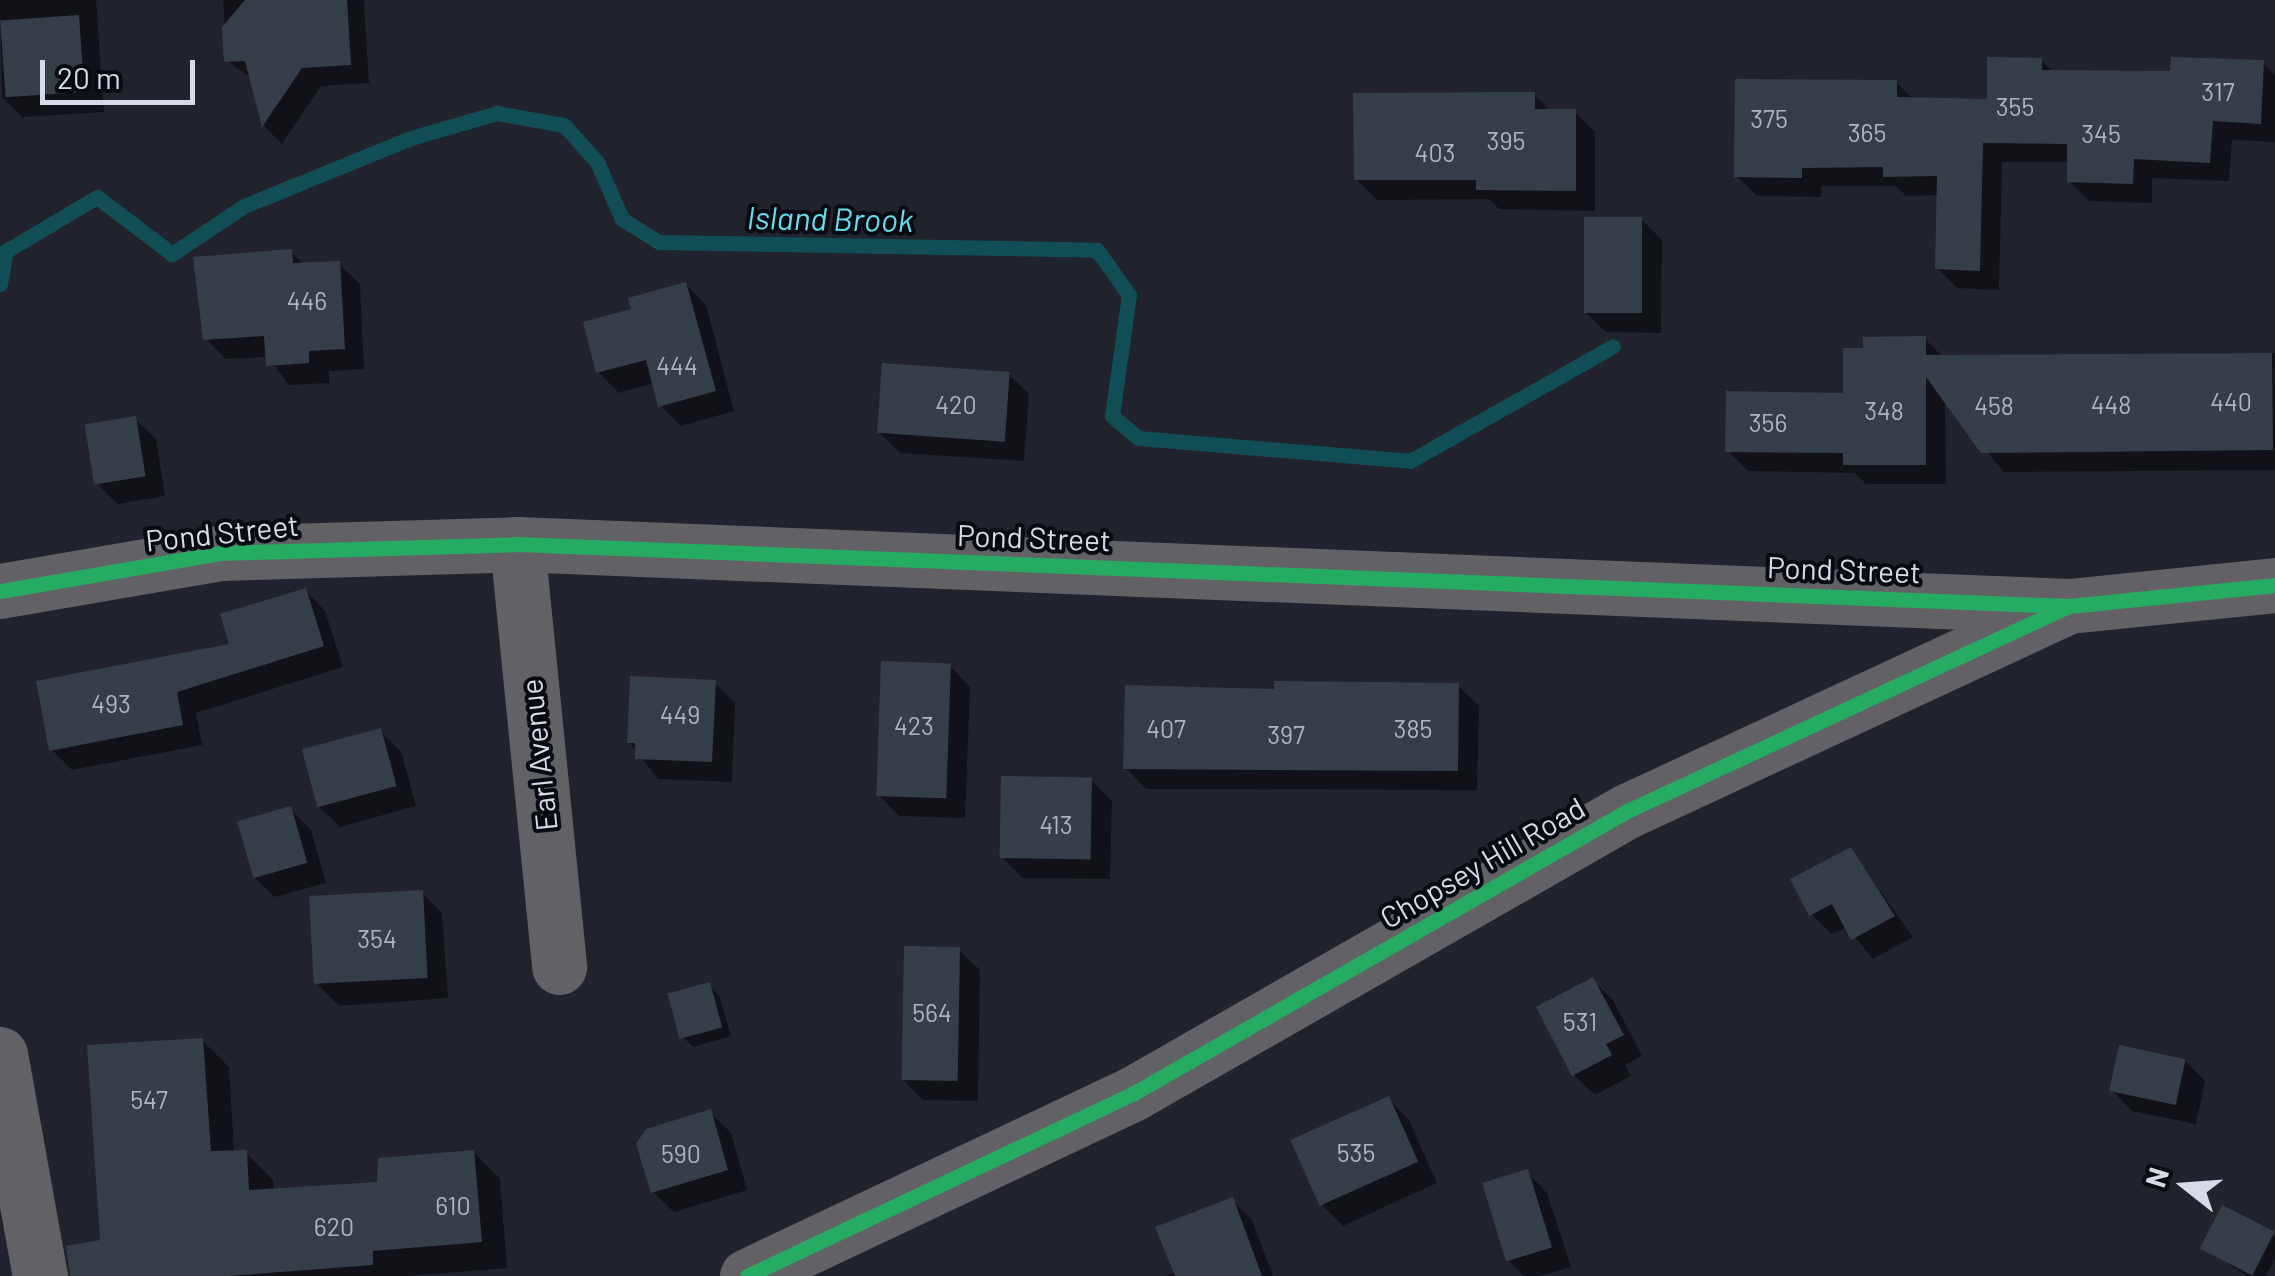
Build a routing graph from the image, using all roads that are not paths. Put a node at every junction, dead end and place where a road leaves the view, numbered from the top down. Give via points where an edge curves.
1 (517, 544) junction
2 (2275, 585) edge
3 (0, 591) edge
4 (2069, 606) junction
5 (559, 967) dead end
6 (0, 1054) edge
7 (40, 1276) edge
8 (747, 1276) edge

1 - 3 street, Pond Street via 220,553
1 - 4 street, Pond Street
1 - 5 street, Earl Avenue
2 - 4 street, Chopsey Hill Road
4 - 8 street, Chopsey Hill Road via 1627,811 1134,1093
6 - 7 street

